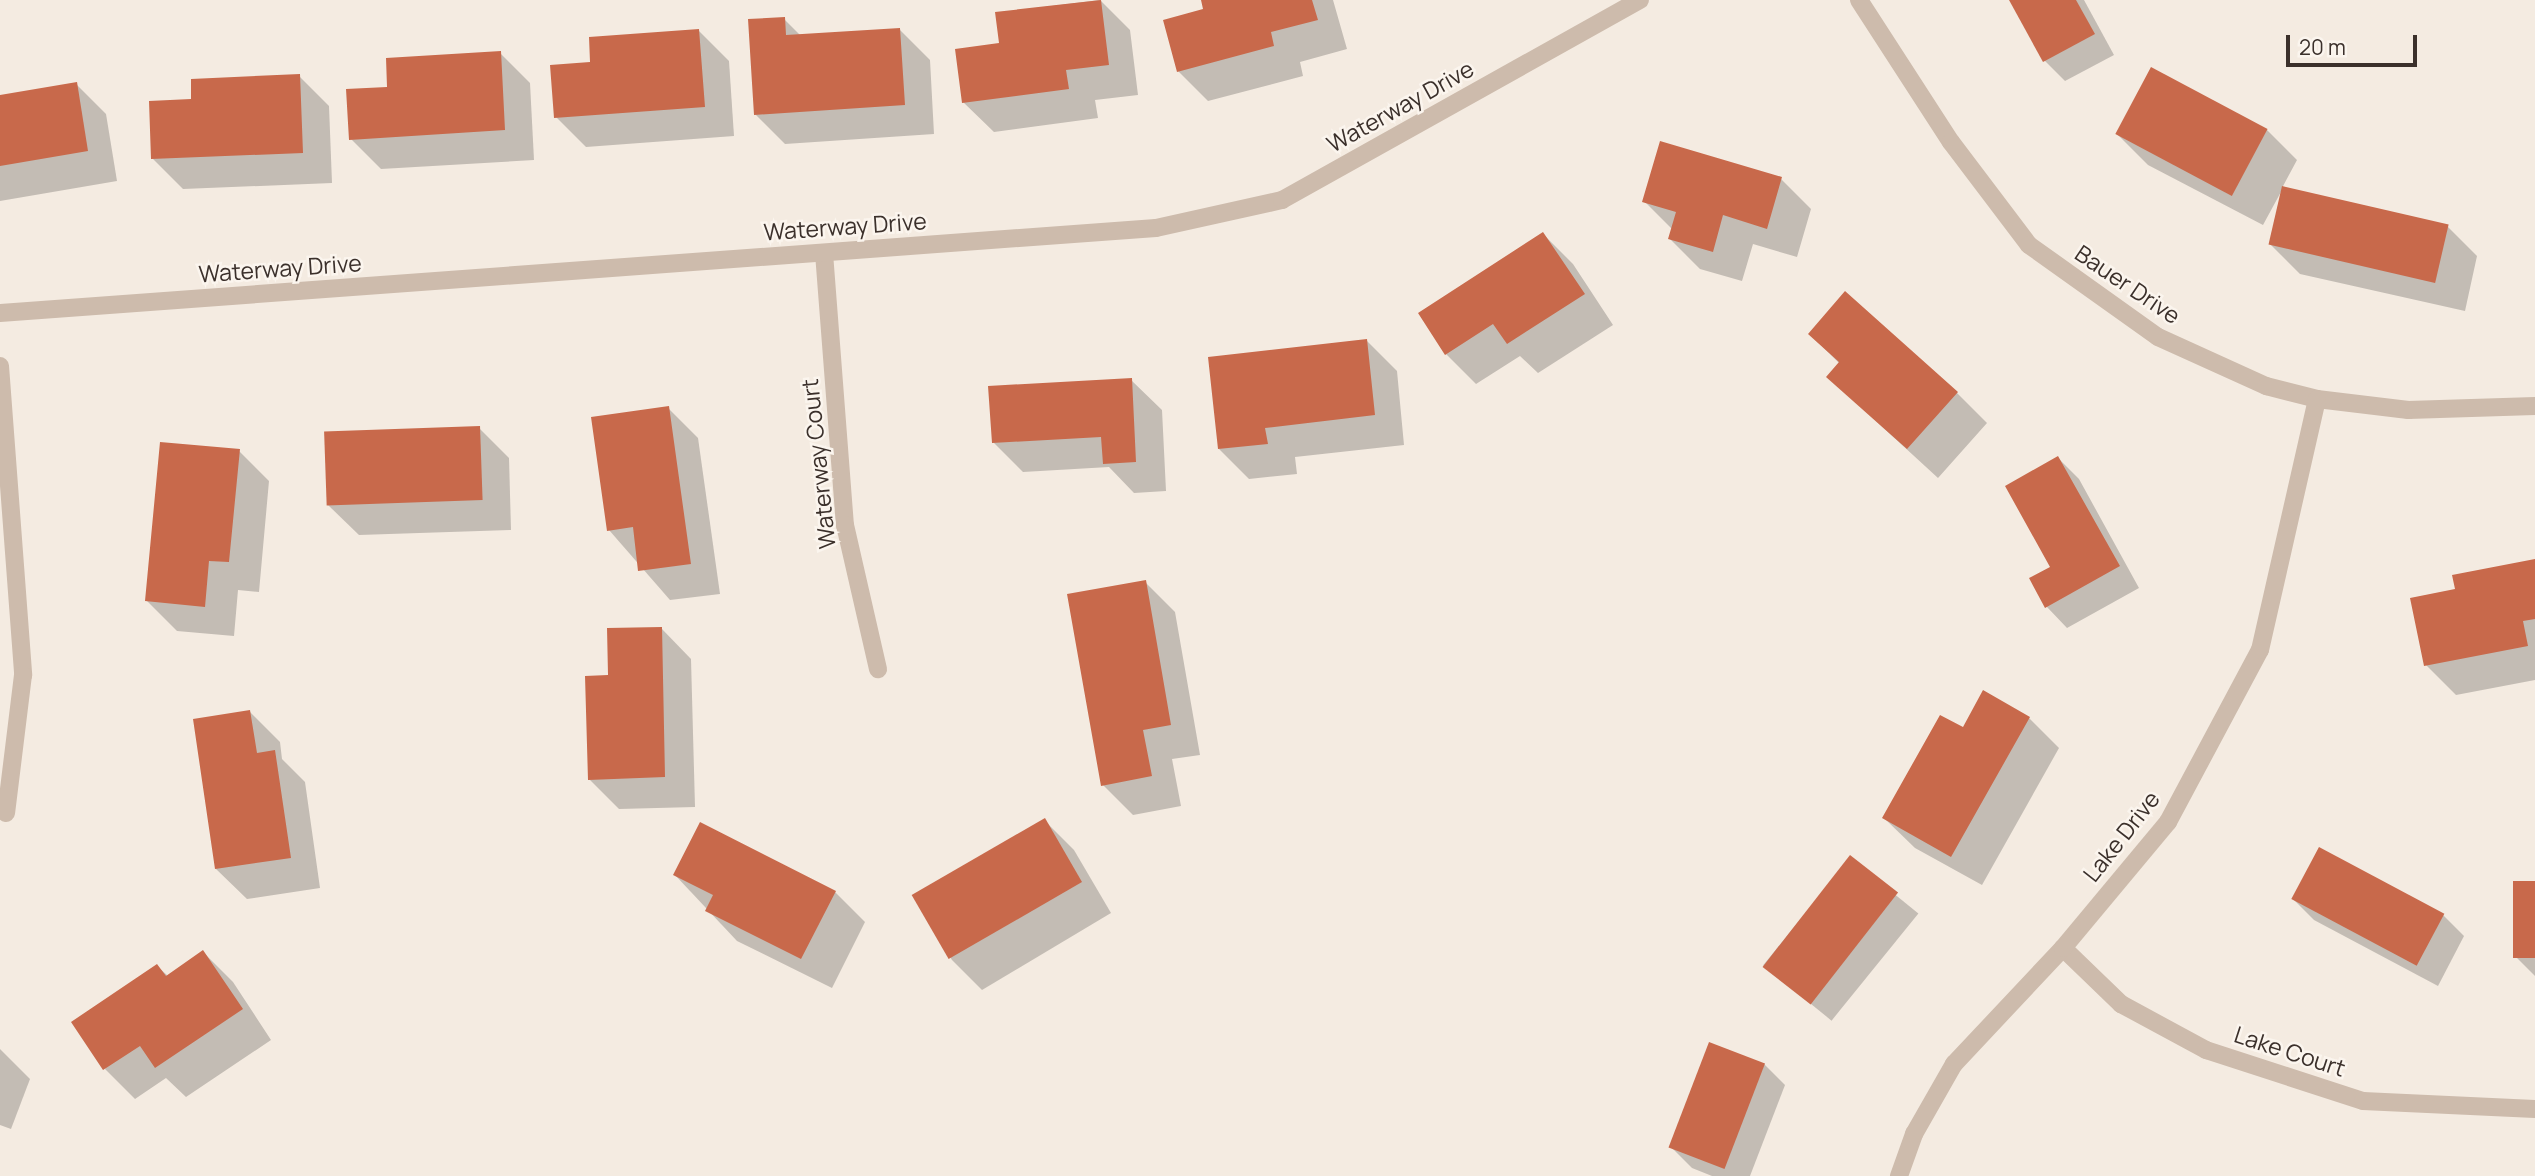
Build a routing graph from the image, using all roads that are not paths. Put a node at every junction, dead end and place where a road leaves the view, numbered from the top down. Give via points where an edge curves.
1 (1640, 0) edge
2 (1858, 0) edge
3 (824, 253) junction
4 (0, 313) edge
5 (0, 366) edge
6 (2318, 399) junction
7 (2535, 406) edge
8 (878, 669) dead end
9 (6, 813) dead end
10 (2063, 948) junction
11 (2535, 1109) edge
12 (1899, 1176) edge

1 - 3 street, Waterway Drive via 1282,200 1156,228
2 - 6 street, Bauer Drive via 1951,142 2029,245 2158,337 2266,386
3 - 4 street, Waterway Drive
3 - 8 street, Waterway Court via 845,525
5 - 9 street via 23,675
6 - 7 street, Bauer Drive via 2408,410
6 - 10 street, Lake Drive via 2260,650 2168,822
10 - 11 street, Lake Court via 2121,1004 2206,1050 2363,1101
10 - 12 street, Lake Drive via 1954,1064 1914,1134

